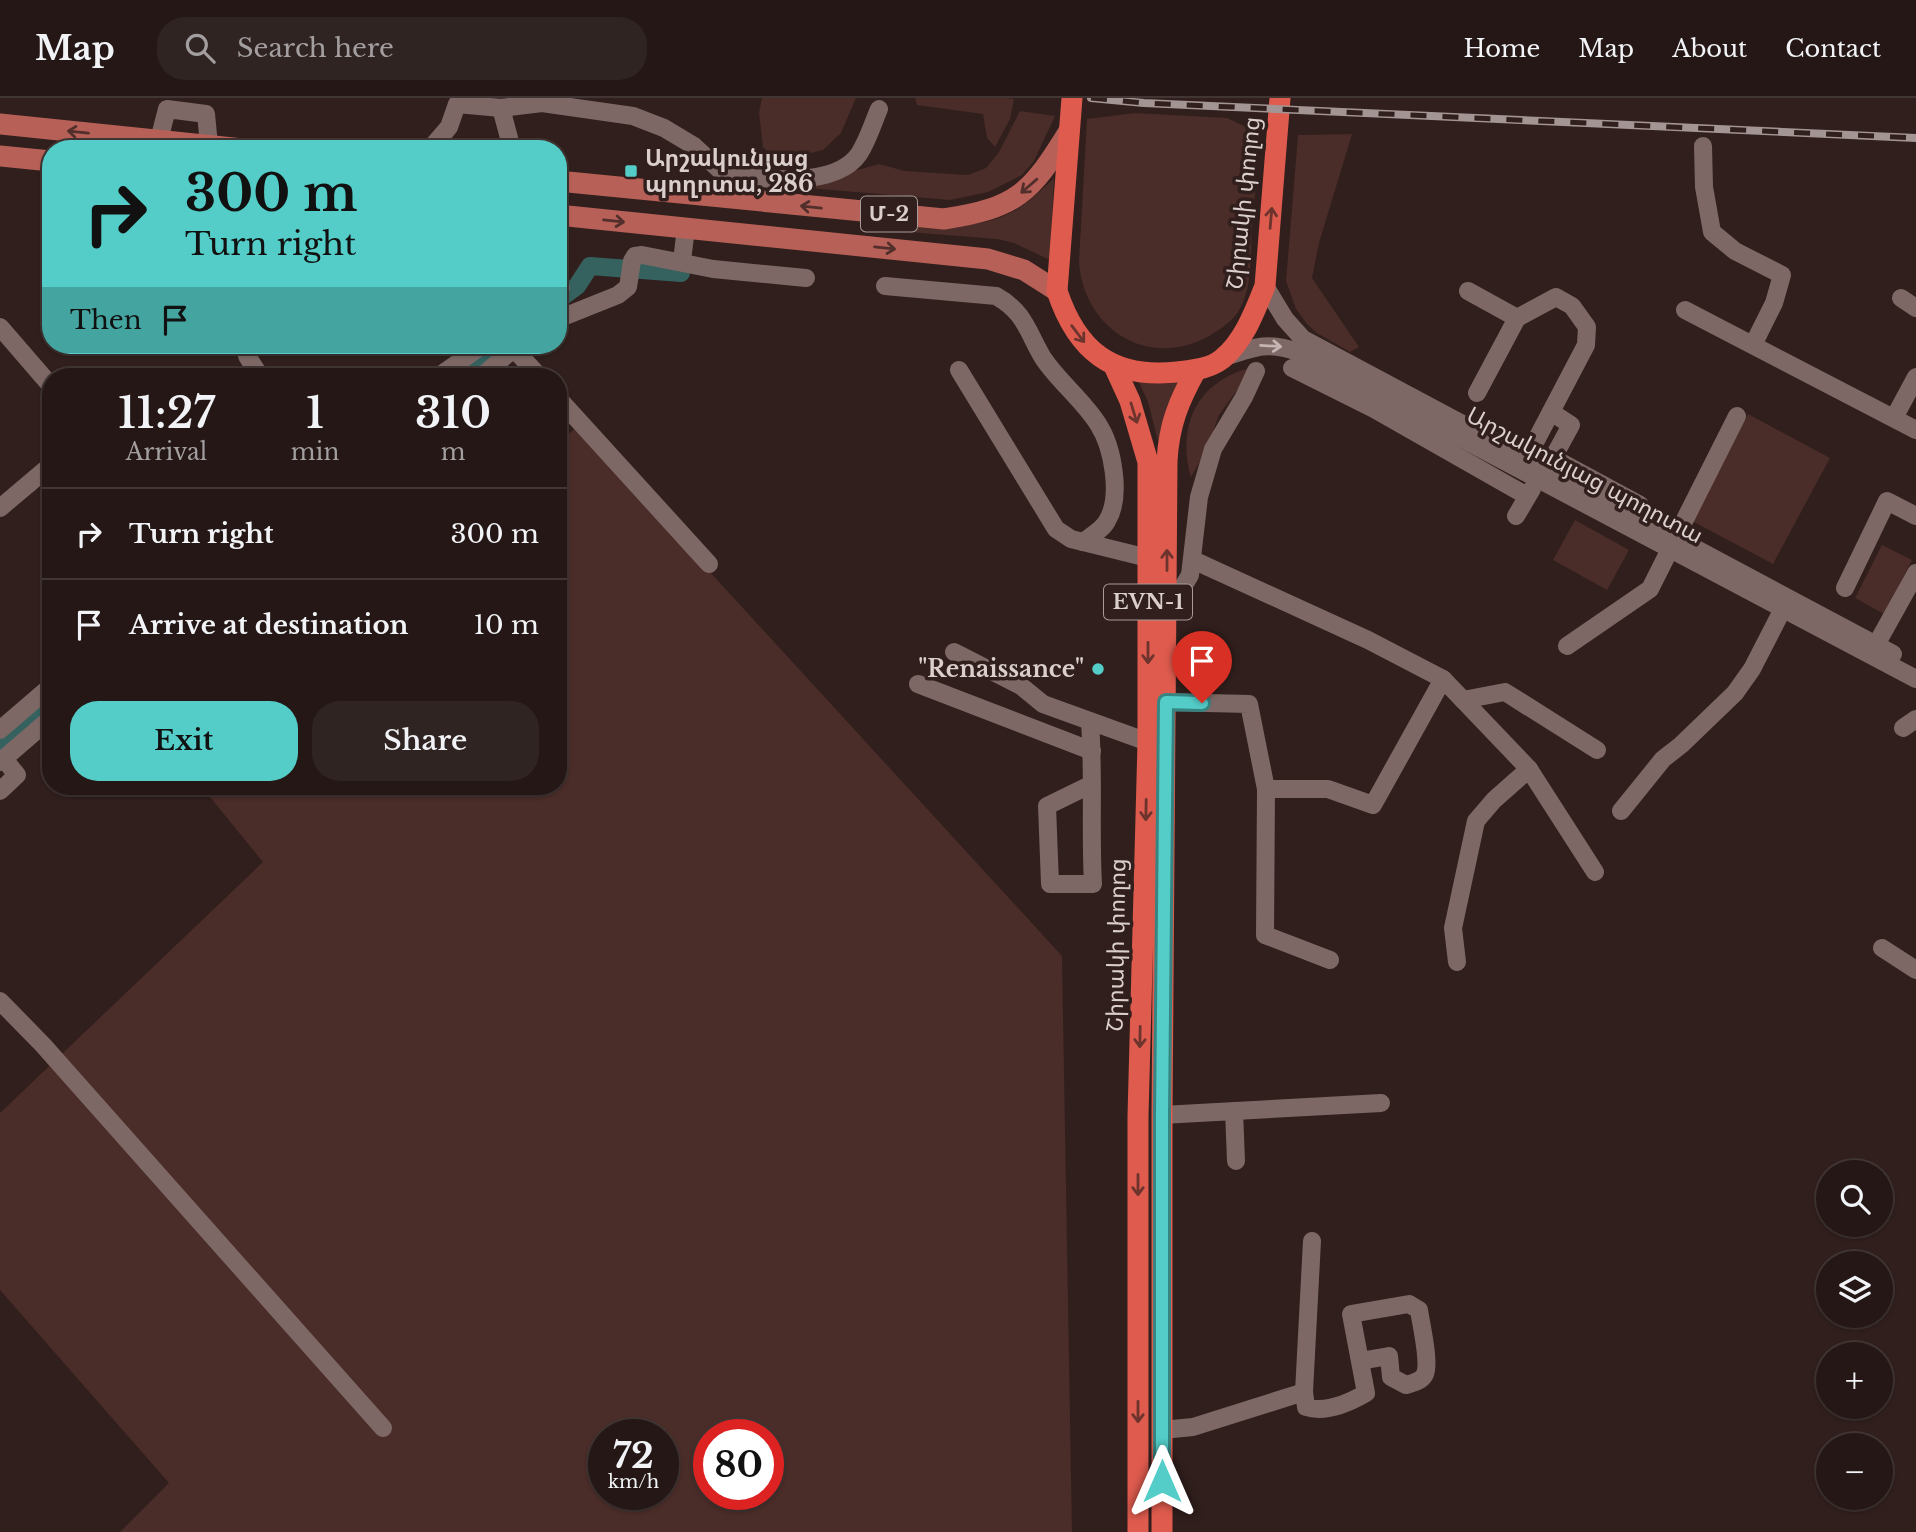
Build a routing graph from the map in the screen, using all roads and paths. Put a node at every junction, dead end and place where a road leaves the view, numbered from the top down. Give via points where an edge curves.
1 (1280, 98) edge
2 (501, 108) junction
3 (879, 109) dead end
4 (1070, 116) edge
5 (0, 124) edge
6 (159, 140) joint
7 (209, 140) edge
8 (438, 140) edge
9 (510, 140) edge
10 (1703, 146) dead end
11 (0, 156) edge
12 (42, 161) edge
13 (724, 174) junction
14 (567, 182) edge
15 (721, 198) junction
16 (567, 216) edge
17 (686, 228) junction
18 (682, 261) junction
19 (806, 278) dead end
20 (885, 286) dead end
21 (1265, 286) junction
22 (1057, 291) junction
23 (1468, 291) dead end
24 (1685, 310) dead end
25 (567, 315) edge
26 (1517, 318) junction
27 (0, 327) edge
28 (1753, 345) junction
29 (470, 354) edge
30 (508, 354) edge
31 (522, 354) edge
32 (247, 356) dead end
33 (1224, 357) junction
34 (1114, 366) junction
35 (255, 368) edge
36 (450, 368) edge
37 (491, 368) edge
38 (533, 368) edge
39 (1292, 368) dead end
40 (959, 370) dead end
41 (1196, 370) junction
42 (1256, 371) dead end
43 (42, 376) edge
44 (1916, 377) edge
45 (1477, 393) dead end
46 (567, 408) edge
47 (1551, 412) junction
48 (1737, 415) dead end
49 (1894, 418) junction
50 (1916, 430) edge
51 (1528, 469) junction
52 (42, 473) edge
53 (1527, 496) junction
54 (0, 508) edge
55 (1516, 516) dead end
56 (1634, 516) junction
57 (1916, 516) edge
58 (1083, 542) junction
59 (1673, 545) junction
60 (1148, 558) junction
61 (1193, 560) junction
62 (709, 564) dead end
63 (1916, 573) edge
64 (1845, 588) dead end
65 (1167, 597) junction
66 (1785, 604) junction
67 (1876, 645) junction
68 (1567, 646) dead end
69 (954, 652) dead end
70 (1916, 666) edge
71 (1443, 679) junction
72 (1916, 680) edge
73 (918, 684) dead end
74 (42, 695) edge
75 (1463, 700) junction
76 (1166, 702) junction
77 (1090, 722) junction
78 (42, 726) edge
79 (0, 730) edge
80 (1148, 742) junction
81 (1597, 750) dead end
82 (1092, 751) junction
83 (2, 760) edge
84 (1529, 769) junction
85 (1092, 784) junction
86 (1266, 789) junction
87 (0, 792) edge
88 (1621, 811) dead end
89 (1595, 872) dead end
90 (1882, 948) dead end
91 (1330, 960) dead end
92 (1457, 962) dead end
93 (1916, 970) edge
94 (0, 1001) edge
95 (1381, 1103) dead end
96 (1234, 1111) junction
97 (1162, 1115) junction
98 (1237, 1161) dead end
99 (1312, 1241) dead end
100 (1360, 1362) junction
101 (1304, 1392) junction
102 (383, 1428) dead end
103 (1162, 1430) junction
104 (1138, 1532) edge
105 (1162, 1532) edge

21 -> 1 highway, Շիրակի փողոց / Մ-2
2 - 8 street via 457,104 449,127
2 - 9 street
2 - 13 street via 542,103 633,116 694,146
3 - 13 street via 858,155 841,170 775,180
4 -> 15 main road, Մ-2 via 1036,181 1004,204 973,215 944,219
4 - 22 highway, Շիրակի փողոց / Մ-2
6 -> 5 main road
6 - 7 street via 167,109 206,114
10 - 28 street via 1712,232 1735,251 1782,275
11 - 12 main road
13 - 15 street
14 - 15 main road, Մ-2
16 -> 17 main road, Մ-2
17 - 18 street
17 -> 22 main road, Մ-2 via 988,259 1024,270
18 - 19 street via 713,269
18 - 25 street via 635,256 628,286 618,295
20 - 58 street via 996,296 1020,314 1043,357 1099,425 1108,449 1115,475 1114,506 1107,523
21 - 33 highway, Շիրակի փողոց / Մ-2 via 1242,336
21 - 51 street, Արշակունյաց պողոտա via 1303,340
22 -> 34 highway, Շիրակի փողոց / Մ-2 via 1066,318 1088,348
23 - 26 street
24 - 28 street
26 - 45 street
26 - 47 street via 1556,297 1572,306 1587,327 1586,345
27 - 43 street
28 - 49 street
29 - 36 street
30 - 37 street
31 - 38 street
32 - 35 street
33 - 41 highway, Շիրակի փողոց / Մ-2
33 -> 51 street, Արշակունյաց պողոտա via 1256,346 1298,352
34 - 41 highway, Շիրակի փողոց / Մ-2 via 1155,374
34 -> 60 highway, Շիրակի փողոց / EVN-1 via 1149,462
39 - 53 street
40 - 58 street via 1047,517 1056,529
65 -> 41 highway, Շիրակի փողոց / EVN-1 via 1169,436 1179,400
42 - 61 street via 1213,449 1199,497
44 - 49 street
46 - 62 street
47 - 51 street
47 - 56 street via 1571,425 1553,458 1640,505
48 - 59 street
49 - 50 street
51 - 53 street
51 - 56 street, Արշակունյաց պողոտա
51 - 59 street, Արշակունյաց պողոտա
52 - 54 street
53 - 55 street
56 - 59 street, Արշակունյաց պողոտա
57 - 64 street via 1887,501
58 - 60 street
59 - 66 street, Արշակունյաց պողոտա
59 - 68 street via 1650,589
60 -> 80 highway, Շիրակի փողոց / EVN-1
61 - 65 street via 1181,590
61 - 71 street
63 - 67 street
65 - 76 highway, Շիրակի փողոց / EVN-1
66 - 67 street, Արշակունյաց պողոտա
66 - 72 street, Արշակունյաց պողոտա
66 - 88 street via 1735,693 1663,759
67 - 70 street, Արշակունյաց պողոտա
69 - 77 street via 1021,686 1043,704
71 - 75 street
71 - 86 street via 1373,805 1328,789
73 - 82 street
74 - 79 street
75 - 81 street via 1505,692
75 - 84 street
76 - 86 street via 1249,704
76 - 97 highway, Շիրակի փողոց / EVN-1
77 - 80 street
77 - 82 street
78 - 83 street
80 -> 104 highway, Շիրակի փողոց / EVN-1 via 1138,1116
82 - 85 street
83 - 87 street via 17,775
84 - 89 street
84 - 92 street via 1476,821 1453,928
85 - 85 street via 1093,884 1050,884 1047,806
86 - 91 street via 1265,935
90 - 93 street
94 - 102 street
95 - 96 street
96 - 97 street
96 - 98 street
97 - 103 highway, Շիրակի փողոց / EVN-1
99 - 101 street
100 - 100 street via 1351,1314 1409,1304 1419,1310 1426,1364 1419,1381 1406,1385 1391,1377 1389,1356
100 - 101 street via 1366,1393 1353,1401 1316,1410 1306,1407
101 - 103 street via 1194,1427
103 - 105 highway, Շիրակի փողոց / EVN-1

